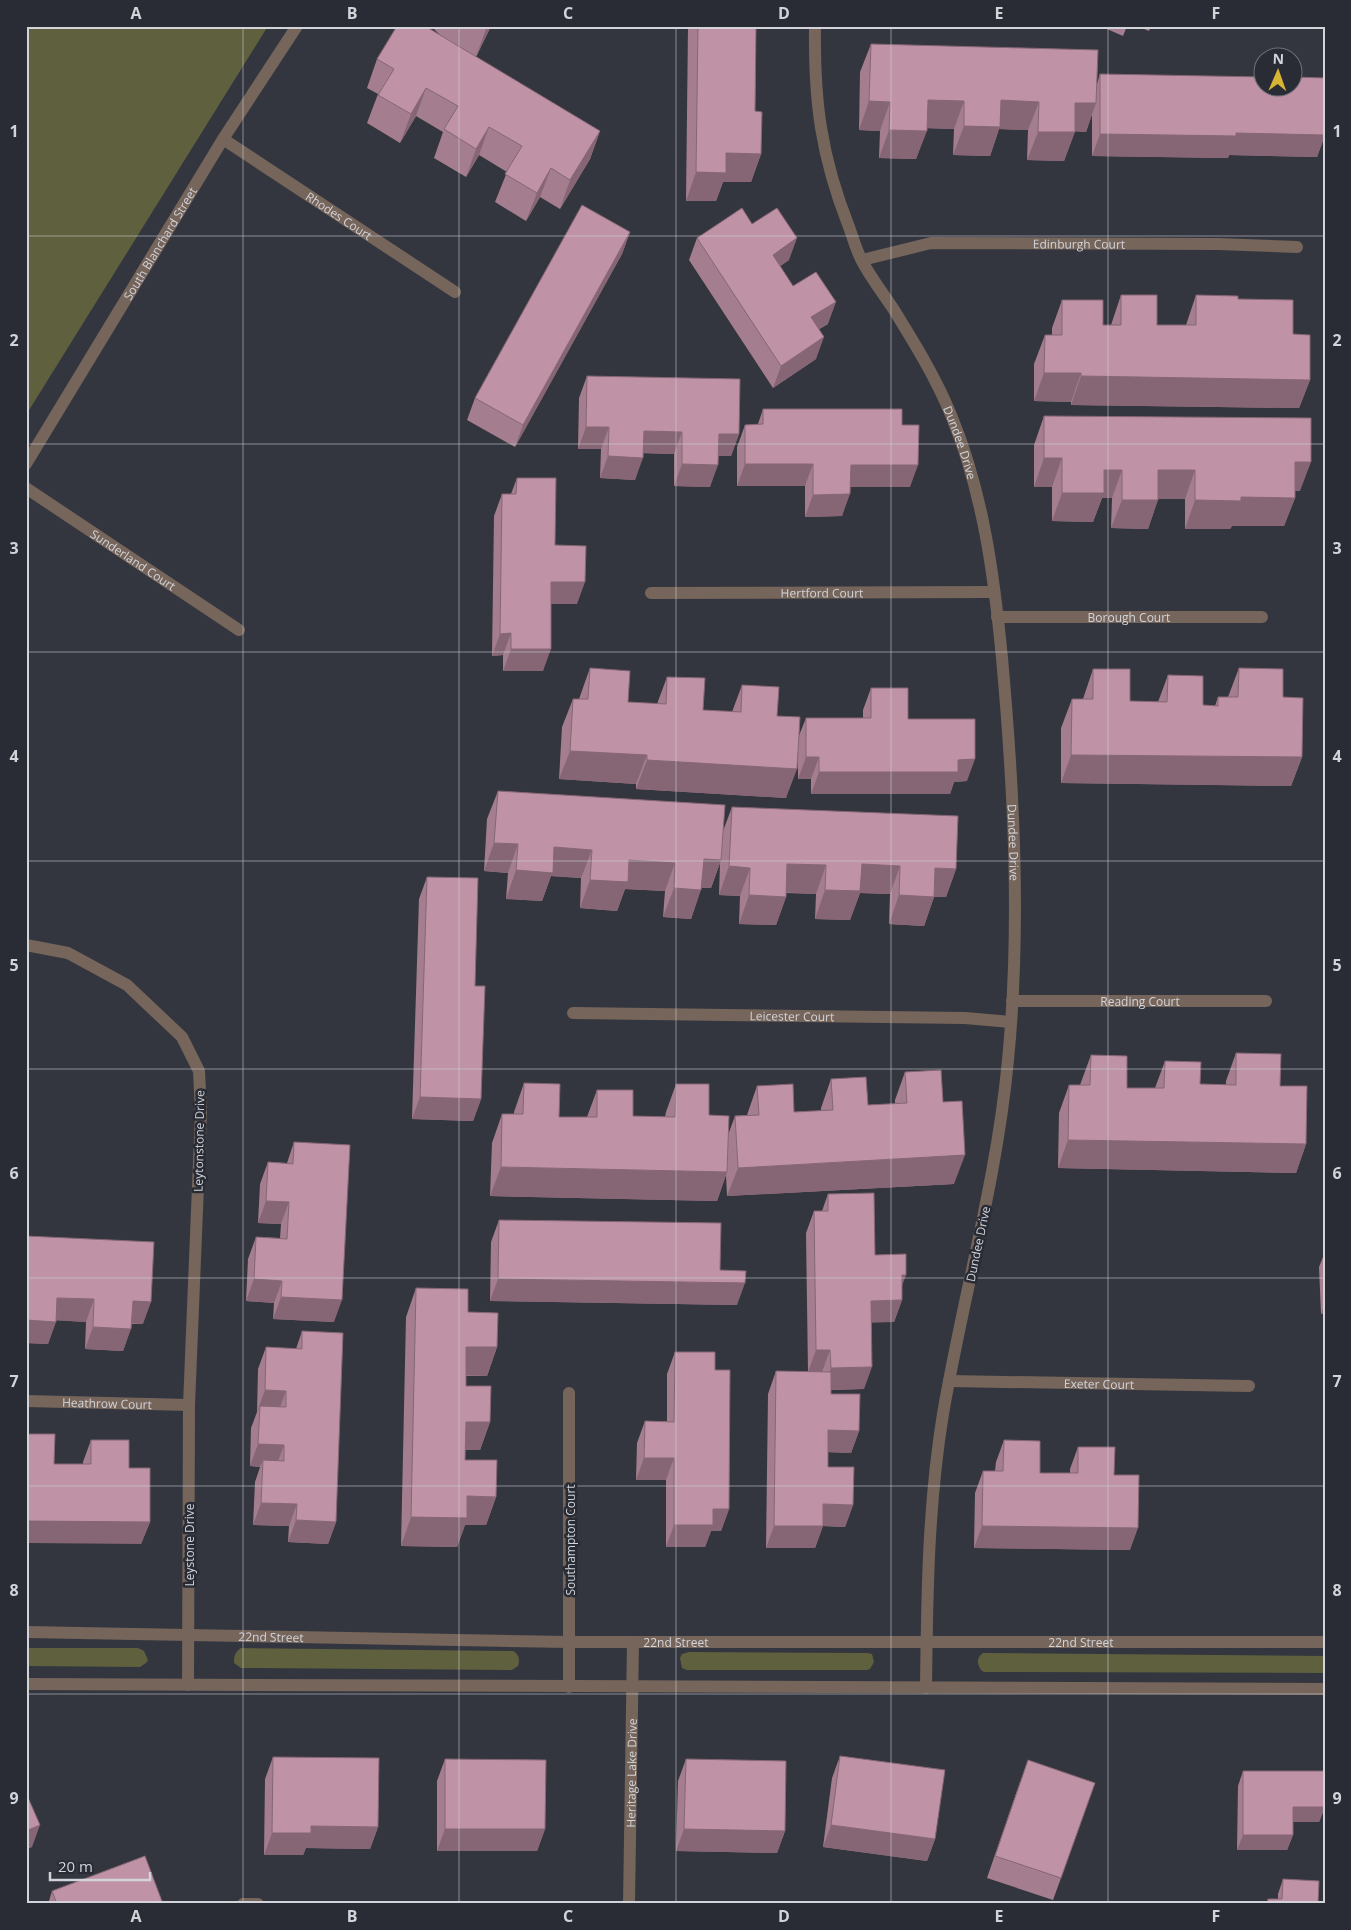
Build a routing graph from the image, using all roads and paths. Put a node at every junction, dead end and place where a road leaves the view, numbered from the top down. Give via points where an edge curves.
1 (297, 26) edge
2 (815, 26) edge
3 (223, 139) junction
4 (1297, 246) dead end
5 (862, 260) junction
6 (455, 292) dead end
7 (26, 464) edge
8 (26, 488) edge
9 (651, 592) dead end
10 (993, 592) junction
11 (997, 617) junction
12 (1262, 617) dead end
13 (239, 630) dead end
14 (26, 945) edge
15 (1012, 1001) junction
16 (1266, 1001) dead end
17 (573, 1013) dead end
18 (1011, 1022) junction
19 (949, 1381) junction
20 (1249, 1386) dead end
21 (569, 1393) dead end
22 (26, 1401) edge
23 (189, 1405) junction
24 (26, 1632) edge
25 (189, 1634) junction
26 (569, 1642) junction
27 (633, 1642) junction
28 (927, 1642) junction
29 (1325, 1642) edge
30 (26, 1684) edge
31 (188, 1685) junction
32 (569, 1687) junction
33 (631, 1688) junction
34 (926, 1688) junction
35 (1325, 1690) edge
36 (243, 1904) edge
37 (258, 1904) edge
38 (629, 1904) edge

1 - 3 street, South Blanchard Street
2 - 5 street, Dundee Drive via 814,70 824,150 835,192
3 - 6 street, Rhodes Court
3 - 7 street, South Blanchard Street
4 - 5 street, Edinburgh Court via 931,243
5 - 10 street, Dundee Drive via 933,376 964,447 978,497
8 - 13 street, Sunderland Court
9 - 10 street, Hertford Court
10 - 11 street, Dundee Drive
11 - 12 street, Borough Court
11 - 15 street, Dundee Drive via 1012,802
14 - 23 street, Leytonstone Drive via 68,953 128,985 182,1037 199,1071 201,1113
15 - 16 street, Reading Court
15 - 18 street, Dundee Drive
17 - 18 street, Leicester Court via 965,1018
18 - 19 street, Dundee Drive via 996,1152
19 - 20 street, Exeter Court
19 - 28 street, Dundee Drive via 934,1483 927,1576
21 - 26 street, Southampton Court
22 - 23 street, Heathrow Court
23 - 25 street, Leystone Drive
24 - 25 street, 22nd Street
25 - 26 street, 22nd Street
25 - 31 street, Leystone Drive
26 - 27 street, 22nd Street
26 - 32 street, Southampton Court
27 - 28 street, 22nd Street
27 - 33 street, Heritage Lake Drive
28 - 29 street, 22nd Street
28 - 34 street, Dundee Drive
30 - 31 street
31 - 32 street
32 - 33 street
33 - 34 street
33 - 38 street, Heritage Lake Drive
34 - 35 street
36 - 37 street

